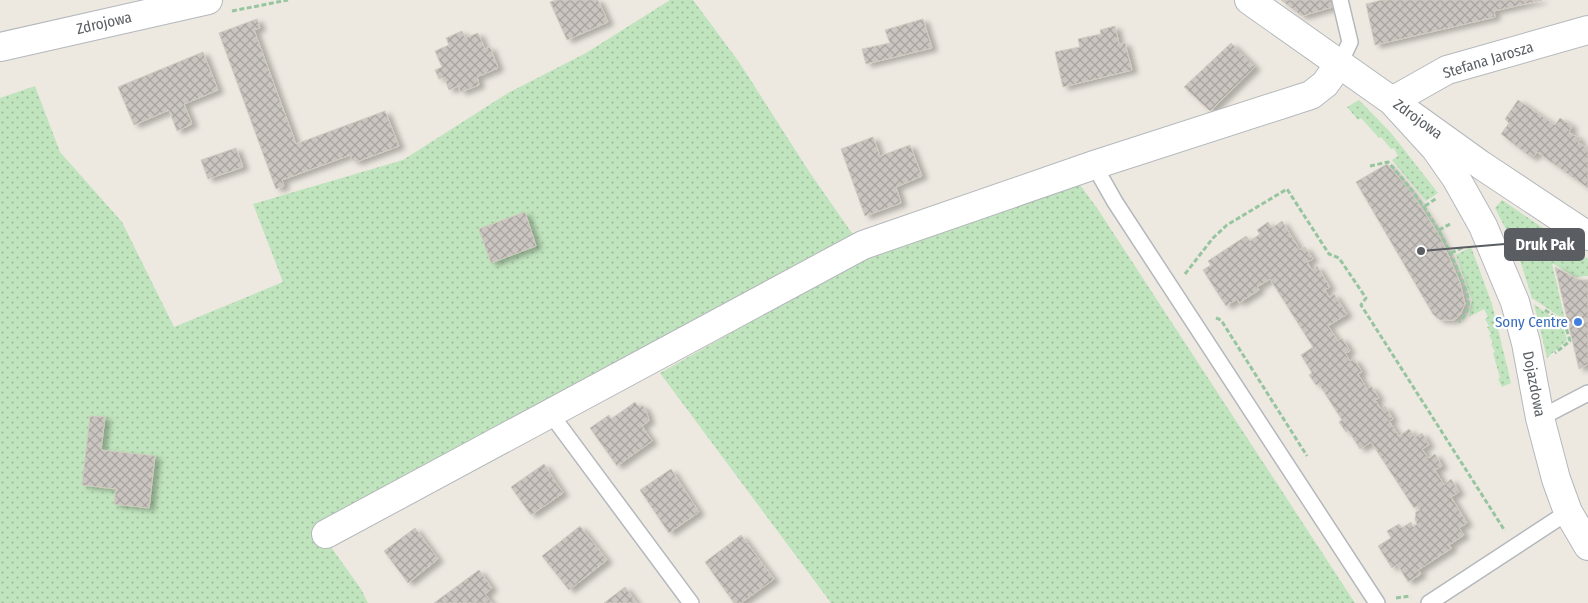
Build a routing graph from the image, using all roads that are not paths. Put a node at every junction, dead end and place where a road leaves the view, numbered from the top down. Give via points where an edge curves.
1 (208, 0) edge
2 (1249, 0) edge
3 (1340, 0) edge
4 (1588, 30) edge
5 (0, 47) edge
6 (1340, 63) junction
7 (1392, 101) junction
8 (1094, 165) junction
9 (1588, 236) edge
10 (1588, 393) edge
11 (550, 413) junction
12 (1540, 418) junction
13 (1568, 512) junction
14 (326, 534) dead end
15 (1588, 546) edge
16 (1384, 599) edge
17 (691, 603) edge
18 (1429, 603) edge

1 - 5 street, Zdrojowa
2 - 6 street, Zdrojowa
3 - 6 lane via 1350,42
4 - 7 street, Stefana Jarosza via 1446,70
6 - 7 street, Zdrojowa
6 - 8 street via 1326,84 1311,96
7 - 9 street, Zdrojowa
7 - 12 street, Dojazdowa via 1435,148 1483,226 1515,302
8 - 11 street via 863,244
8 - 16 lane via 1171,288
10 - 12 lane
11 - 14 street
11 - 17 lane
12 - 13 street, Dojazdowa
13 - 15 street, Dojazdowa
13 - 18 lane

